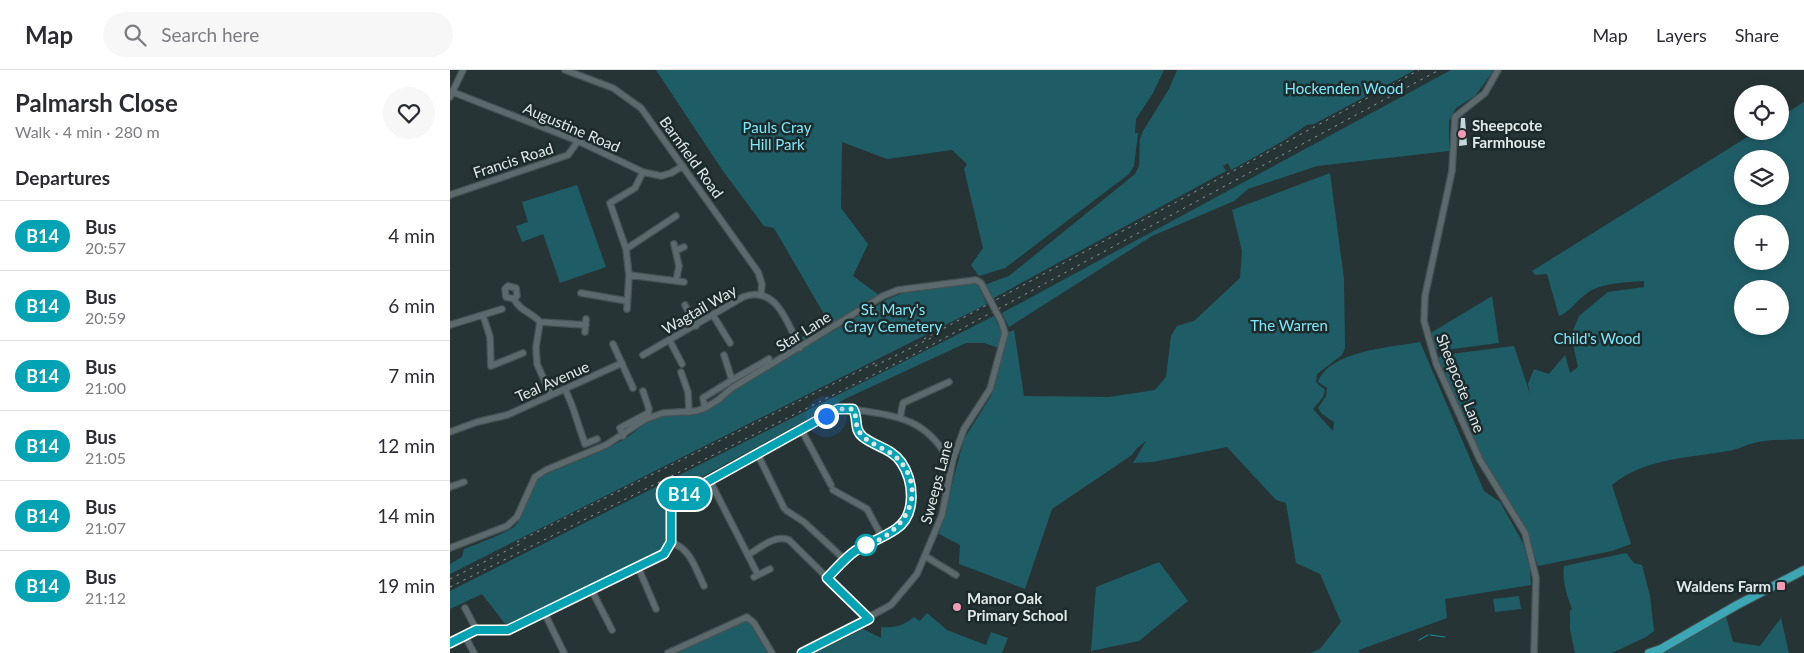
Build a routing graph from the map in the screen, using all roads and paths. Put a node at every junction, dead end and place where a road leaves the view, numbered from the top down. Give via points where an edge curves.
1 (463, 70) edge
2 (565, 70) edge
3 (1498, 70) edge
4 (451, 93) edge
5 (578, 141) junction
6 (683, 166) junction
7 (643, 172) junction
8 (607, 194) dead end
9 (450, 195) edge
10 (610, 202) junction
11 (672, 216) dead end
12 (684, 247) dead end
13 (626, 249) junction
14 (629, 275) junction
15 (979, 280) joint
16 (676, 281) junction
17 (684, 282) dead end
18 (581, 293) dead end
19 (761, 294) junction
20 (514, 299) dead end
21 (627, 301) junction
22 (685, 305) dead end
23 (502, 309) dead end
24 (627, 309) dead end
25 (482, 315) junction
26 (713, 315) junction
27 (540, 322) junction
28 (450, 325) edge
29 (696, 326) junction
30 (585, 332) dead end
31 (670, 340) junction
32 (730, 343) dead end
33 (613, 344) dead end
34 (800, 348) junction
35 (523, 353) dead end
36 (643, 355) dead end
37 (724, 355) dead end
38 (769, 359) dead end
39 (622, 364) junction
40 (682, 364) dead end
41 (681, 372) dead end
42 (732, 380) junction
43 (949, 382) dead end
44 (633, 388) dead end
45 (566, 389) junction
46 (643, 392) dead end
47 (551, 395) junction
48 (705, 408) junction
49 (853, 409) junction
50 (689, 412) junction
51 (900, 418) junction
52 (801, 428) junction
53 (450, 432) edge
54 (622, 436) junction
55 (597, 439) dead end
56 (757, 453) junction
57 (954, 459) junction
58 (709, 479) junction
59 (465, 481) dead end
60 (450, 487) edge
61 (882, 537) junction
62 (671, 542) junction
63 (450, 548) edge
64 (748, 555) junction
65 (925, 556) junction
66 (845, 560) junction
67 (638, 567) junction
68 (770, 569) dead end
69 (1804, 570) edge
70 (956, 575) dead end
71 (827, 578) junction
72 (704, 586) dead end
73 (592, 589) junction
74 (465, 608) dead end
75 (656, 609) dead end
76 (544, 612) junction
77 (869, 619) junction
78 (476, 630) junction
79 (612, 630) dead end
80 (465, 636) junction
81 (450, 643) edge
82 (1534, 652) edge
83 (474, 653) edge
84 (564, 653) edge
85 (668, 653) edge
86 (772, 653) edge
87 (802, 653) edge
88 (1649, 653) edge

1 - 4 street
2 - 6 street, Barnfield Road via 628,96 641,108
3 - 82 street, Sheepcote Lane via 1485,92 1455,117 1452,170 1425,296 1424,315 1432,354 1480,460 1525,533 1536,578
4 - 5 street, Augustine Road
5 - 7 street, Augustine Road
5 - 9 street, Francis Road via 568,155
6 - 7 street, Augustine Road via 661,176
6 - 19 street, Barnfield Road via 758,272
7 - 10 street via 635,188
8 - 10 street
10 - 13 street
11 - 13 street
12 - 16 street via 675,247 679,266
13 - 14 street
14 - 16 street
14 - 21 street
15 - 34 street, Star Lane via 898,290
15 - 57 street, Sweeps Lane, bridge via 1006,333 990,389 964,429
16 - 17 street
18 - 21 street
19 - 26 street, Wagtail Way via 743,297
19 - 34 street, Wagtail Way via 778,305
20 - 27 street via 518,306
21 - 24 street
22 - 29 street
23 - 25 street
25 - 28 street
25 - 35 street via 490,337 491,366
26 - 29 street, Wagtail Way
26 - 32 street
27 - 30 street via 586,322
27 - 47 street via 537,364
29 - 31 street, Wagtail Way
31 - 36 street, Wagtail Way
31 - 40 street
33 - 39 street
34 - 48 street, Star Lane
37 - 42 street
38 - 42 street, Star Lane
39 - 44 street
39 - 45 street, Teal Avenue
41 - 50 street via 688,392
42 - 48 street, Star Lane via 703,398
43 - 51 street via 903,403
45 - 47 street, Teal Avenue
45 - 55 street via 585,444
46 - 54 street, Star Lane via 648,413 620,428
47 - 53 street, Teal Avenue via 507,415
48 - 50 street, Star Lane
49 - 51 street
49 - 52 street via 838,409
49 - 61 street via 857,430 900,460 910,479 912,490 907,514 898,528
50 - 54 street, Star Lane via 663,413 646,419
51 - 57 street via 924,428 939,442 947,457
52 - 56 street
52 - 61 street via 832,488 867,510
54 - 63 street, Star Lane via 546,470 535,478 517,517 507,526
56 - 58 street
56 - 66 street via 785,509
57 - 65 street, Sweeps Lane via 942,515
58 - 62 street via 678,498 671,508
58 - 64 street
59 - 60 street
61 - 66 street
62 - 67 street via 664,554
62 - 72 street via 681,545 686,551
64 - 68 street via 756,576
64 - 71 street via 783,537
65 - 70 street
65 - 77 street, Sweeps Lane via 905,591
66 - 71 street
67 - 73 street
67 - 75 street
69 - 88 main road
71 - 77 street
73 - 76 street
73 - 79 street
74 - 78 street
76 - 78 street via 508,630
76 - 84 street
77 - 87 street, Sweeps Lane
78 - 80 street
80 - 81 street
80 - 83 street
85 - 86 street via 747,617

